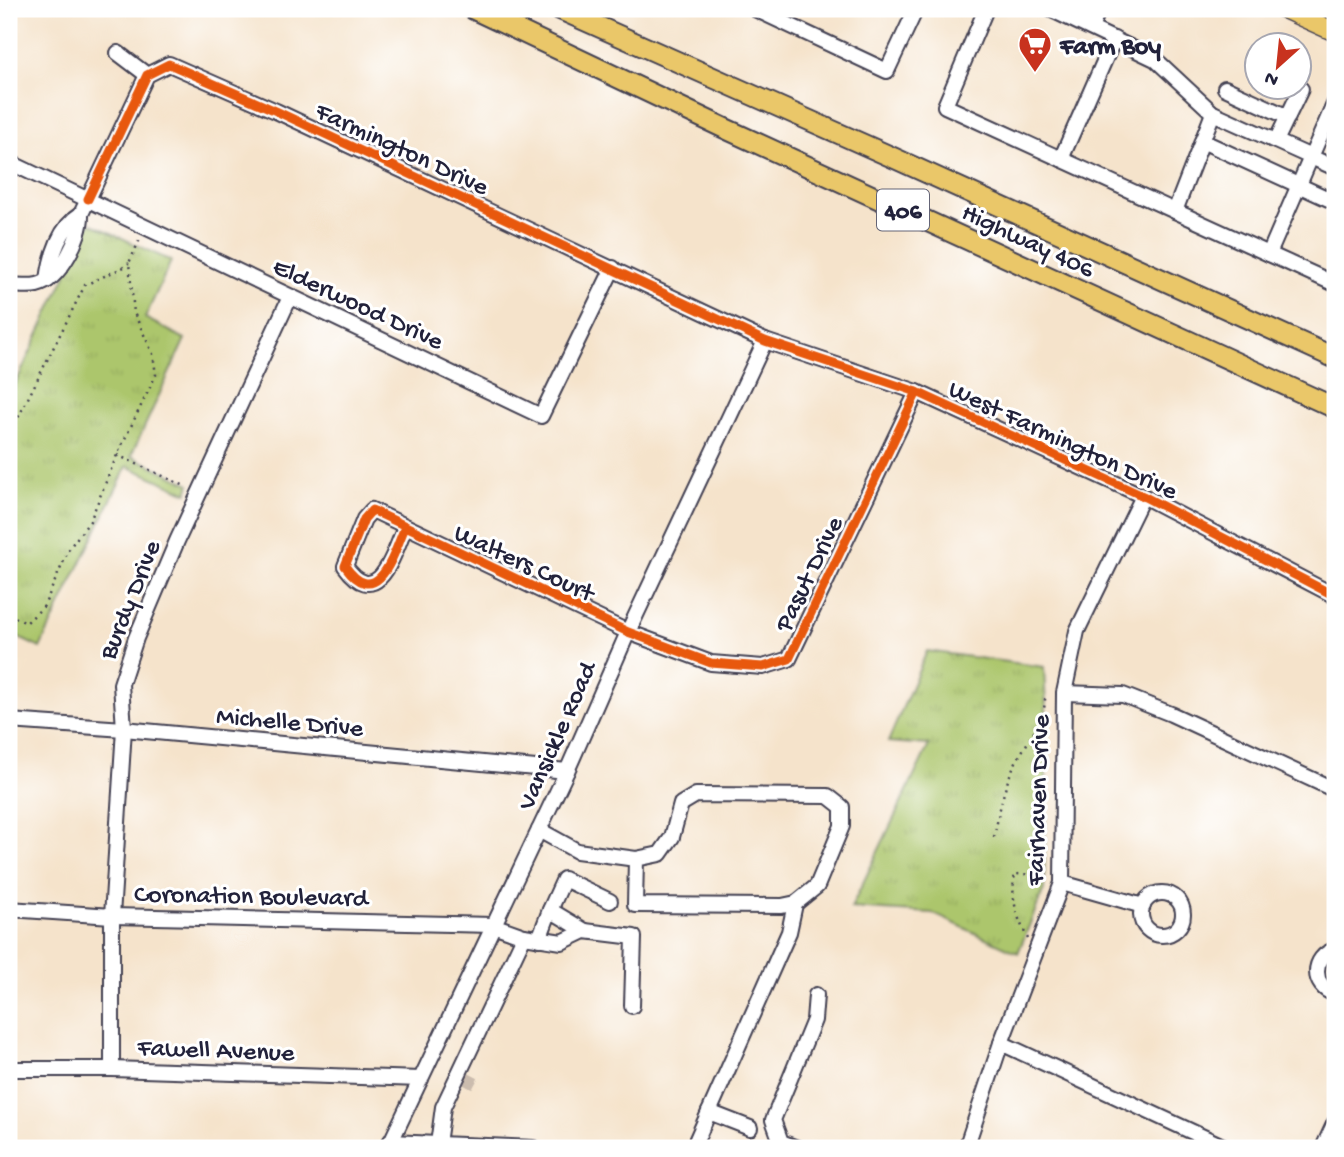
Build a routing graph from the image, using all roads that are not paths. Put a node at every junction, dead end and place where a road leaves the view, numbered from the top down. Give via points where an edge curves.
1 (473, 9) edge
2 (559, 9) edge
3 (755, 9) edge
4 (916, 9) edge
5 (986, 9) edge
6 (1050, 9) edge
7 (1099, 9) edge
8 (1284, 9) edge
9 (1091, 28) junction
10 (1335, 32) edge
11 (1114, 39) junction
12 (118, 53) dead end
13 (147, 75) junction
14 (1225, 88) dead end
15 (1295, 102) edge
16 (1335, 102) edge
17 (1213, 113) junction
18 (1288, 117) junction
19 (1202, 141) junction
20 (1276, 142) junction
21 (1311, 157) junction
22 (1061, 159) junction
23 (9, 162) edge
24 (1335, 168) edge
25 (1299, 186) junction
26 (88, 199) junction
27 (1335, 202) edge
28 (1175, 211) junction
29 (1269, 254) junction
30 (613, 268) junction
31 (1335, 284) edge
32 (9, 285) edge
33 (290, 297) junction
34 (765, 341) junction
35 (1335, 358) edge
36 (917, 392) junction
37 (1335, 408) edge
38 (1143, 496) junction
39 (405, 527) junction
40 (1335, 596) edge
41 (628, 632) junction
42 (1064, 693) junction
43 (9, 721) edge
44 (124, 729) junction
45 (567, 771) junction
46 (1335, 790) edge
47 (539, 830) junction
48 (636, 859) junction
49 (1063, 880) junction
50 (610, 901) dead end
51 (795, 904) junction
52 (1143, 906) dead end
53 (9, 909) edge
54 (550, 910) junction
55 (113, 915) junction
56 (493, 925) junction
57 (585, 931) junction
58 (523, 936) junction
59 (539, 939) junction
60 (1335, 950) edge
61 (1335, 994) edge
62 (816, 995) dead end
63 (632, 1006) dead end
64 (1001, 1043) junction
65 (466, 1060) junction
66 (9, 1069) edge
67 (112, 1069) junction
68 (421, 1079) junction
69 (449, 1094) junction
70 (709, 1112) junction
71 (1335, 1122) edge
72 (750, 1128) dead end
73 (438, 1144) junction
74 (389, 1145) edge
75 (533, 1148) edge
76 (693, 1148) edge
77 (797, 1148) edge
78 (966, 1148) edge
79 (1227, 1148) edge
80 (1323, 1148) edge

1 - 37 highway, Highway 406 / 406
2 - 35 highway, Highway 406 / 406
3 - 4 street via 887,71
5 - 22 street via 945,106
6 - 9 street
7 - 9 street
8 - 10 main road
9 - 11 street
11 - 17 street via 1156,59
11 - 22 street
12 - 13 street
13 - 26 street
13 - 30 street, Farmington Drive via 169,64
14 - 18 street
15 - 18 street
16 - 21 street
17 - 19 street
17 - 20 street
18 - 20 street
19 - 25 street
19 - 28 street
20 - 21 street
21 - 24 street
21 - 25 street
22 - 28 street
23 - 26 street, Elderwood Drive
25 - 27 street
25 - 29 street
26 - 32 street via 81,214 82,226 62,267 37,286
26 - 33 street, Elderwood Drive
28 - 29 street
29 - 31 street
30 - 33 street, Elderwood Drive via 541,416
30 - 34 street, Farmington Drive
33 - 44 street, Burdy Drive via 136,638 121,684
34 - 36 street, West Farmington Drive
34 - 41 street, Vansickle Road
36 - 38 street, West Farmington Drive
36 - 41 street, Pasut Drive via 789,659 763,667 711,663
38 - 40 street, West Farmington Drive
38 - 42 street, Fairhaven Drive via 1077,631
39 - 39 street, Walters Court via 372,510 345,566 364,582 375,582 384,576
39 - 41 street, Walters Court
41 - 45 street, Vansickle Road
42 - 46 street via 1123,695
42 - 49 street, Fairhaven Drive
43 - 44 street, Michelle Drive
44 - 45 street, Michelle Drive
44 - 55 street, Burdy Drive
45 - 47 street, Vansickle Road
47 - 48 street via 577,851
47 - 56 street, Vansickle Road
48 - 51 street via 635,905
48 - 51 street via 660,854 672,836 681,804 696,795 828,796 842,807 842,826 817,886
49 - 52 street
49 - 64 street, Fairhaven Drive
50 - 54 street via 564,879
51 - 70 street via 789,932
53 - 55 street, Coronation Boulevard
54 - 57 street
54 - 59 street
55 - 56 street, Coronation Boulevard
55 - 67 street, Burdy Drive
56 - 58 street, Coronation Boulevard
56 - 68 street, Vansickle Road
57 - 59 street, Coronation Boulevard via 562,942
57 - 63 street via 634,937
58 - 59 street, Coronation Boulevard
58 - 65 street
60 - 61 street via 1319,961 1317,975 1323,988
62 - 77 street via 814,1020 773,1120 780,1142
64 - 78 street, Fairhaven Drive
64 - 79 street
65 - 69 street
65 - 69 street via 469,1080
66 - 67 street, Fawell Avenue
67 - 68 street, Fawell Avenue
68 - 74 street, Vansickle Road
69 - 73 street
70 - 72 street
70 - 76 street
71 - 80 street
73 - 74 street
73 - 75 street

